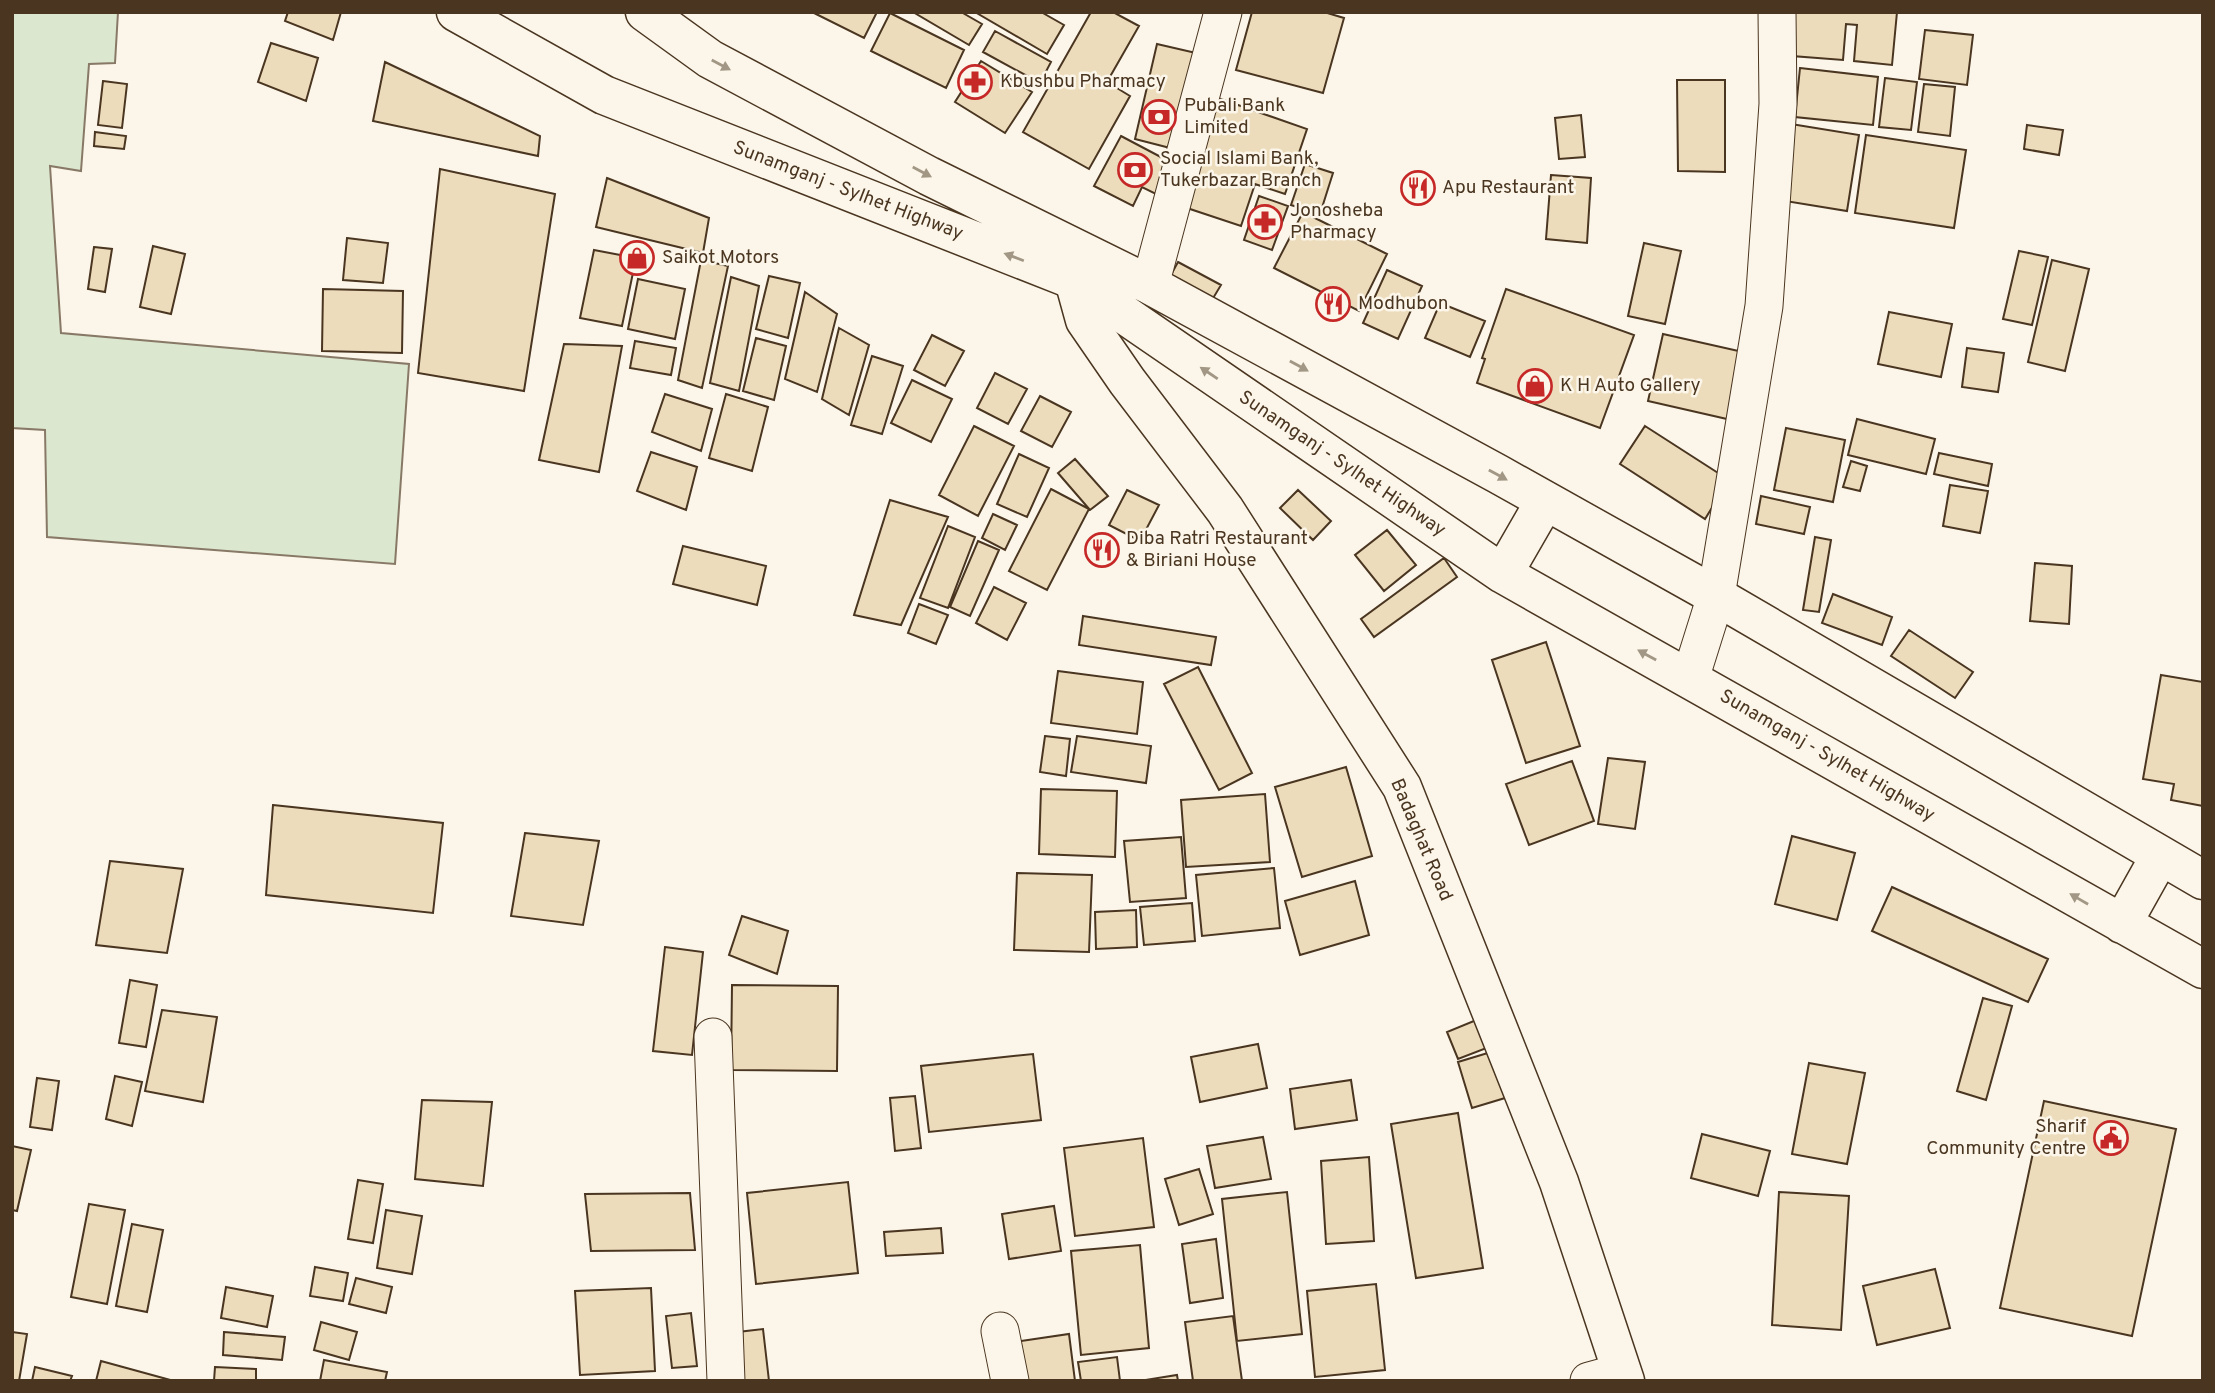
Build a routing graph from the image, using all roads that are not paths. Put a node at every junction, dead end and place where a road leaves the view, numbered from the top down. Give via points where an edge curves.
1 (456, 12) edge
2 (645, 12) edge
3 (1223, 12) edge
4 (1777, 12) edge
5 (685, 27) edge
6 (1074, 263) junction
7 (1150, 285) junction
8 (1545, 501) junction
9 (1503, 574) junction
10 (1716, 596) junction
11 (1690, 679) junction
12 (2160, 856) junction
13 (2203, 880) edge
14 (2122, 924) junction
15 (2203, 969) edge
16 (713, 1037) dead end
17 (1000, 1331) dead end
18 (1612, 1378) edge
19 (726, 1381) edge
20 (1010, 1381) edge

6 -> 1 main road, Sunamganj - Sylhet Highway via 604,95
2 - 5 main road, Sunamganj - Sylhet Highway
3 - 7 street
4 - 10 street via 1778,104 1764,306
5 -> 6 main road, Sunamganj - Sylhet Highway via 710,59 929,176
6 - 7 main road, Sunamganj - Sylhet Highway
9 -> 6 main road, Sunamganj - Sylhet Highway
6 - 18 main road, Badaghat Road via 1085,320 1225,510 1402,787 1559,1182
7 -> 8 main road, Sunamganj - Sylhet Highway
8 - 9 main road
8 - 10 main road, Sunamganj - Sylhet Highway
11 -> 9 main road, Sunamganj - Sylhet Highway
10 - 11 street
10 - 12 main road, Sunamganj - Sylhet Highway
14 -> 11 main road, Sunamganj - Sylhet Highway
12 - 13 main road, Sunamganj - Sylhet Highway
12 - 14 main road
14 - 15 main road, Sunamganj - Sylhet Highway
16 - 19 street
17 - 20 street

